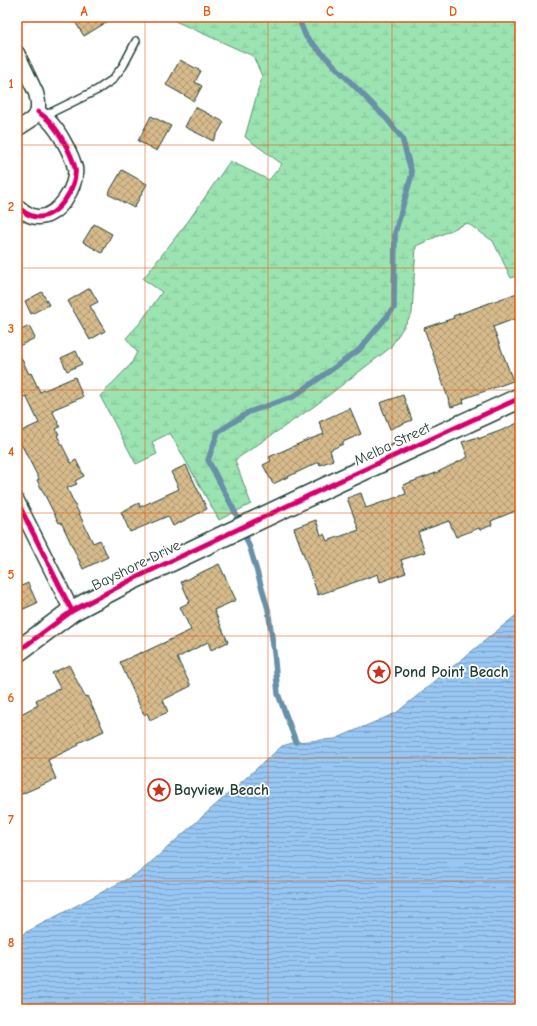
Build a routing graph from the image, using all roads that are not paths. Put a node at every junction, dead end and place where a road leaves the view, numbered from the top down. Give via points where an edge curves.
1 (136, 41) dead end
2 (17, 54) edge
3 (41, 114) junction
4 (17, 129) edge
5 (17, 206) edge
6 (520, 398) edge
7 (19, 508) edge
8 (268, 515) joint
9 (72, 611) junction
10 (17, 652) edge

1 - 3 lane via 123,66 112,80 97,90
2 - 3 street via 36,93
3 - 4 street
3 - 5 street via 60,135 71,156 75,168 74,179 69,194 60,206 49,214 39,218 28,215
6 - 8 main road, Melba Street
7 - 9 street
8 - 9 main road, Bayshore Drive
9 - 10 main road, Bayshore Drive

